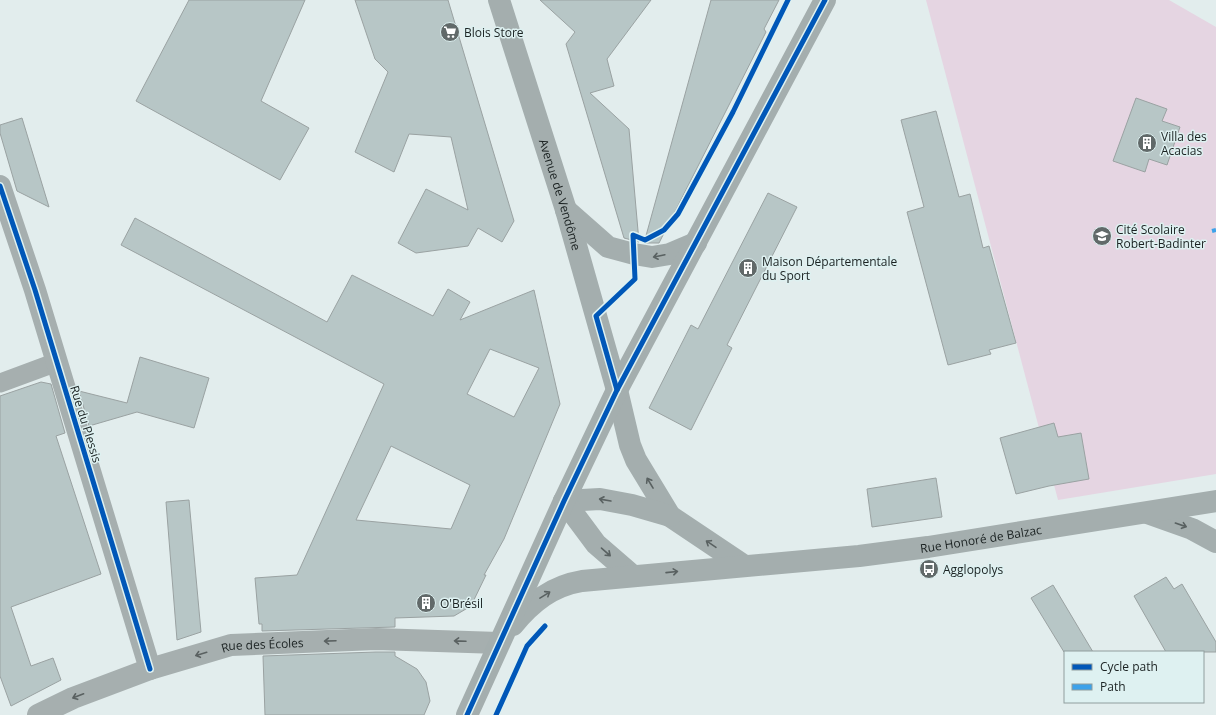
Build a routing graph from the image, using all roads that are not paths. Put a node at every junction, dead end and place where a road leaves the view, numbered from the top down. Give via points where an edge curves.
1 (499, 0) edge
2 (825, 0) edge
3 (0, 186) edge
4 (566, 210) junction
5 (696, 243) junction
6 (57, 362) junction
7 (0, 383) edge
8 (617, 390) junction
9 (1216, 500) edge
10 (564, 501) junction
11 (1144, 512) junction
12 (670, 516) junction
13 (1216, 542) edge
14 (743, 565) junction
15 (633, 576) junction
16 (498, 643) junction
17 (150, 669) junction
18 (38, 715) edge
19 (467, 715) edge

1 - 4 main road, Avenue de Vendôme
2 - 5 main road
3 - 6 street, Rue du Plessis
5 -> 4 main road via 670,254 652,257 634,254 608,247
4 - 8 main road, Avenue de Vendôme
5 - 8 main road
6 - 7 lane
6 - 17 street, Rue du Plessis
8 - 10 main road
12 -> 8 main road via 636,460
9 - 11 main road, Rue Honoré de Balzac
12 -> 10 main road via 600,499
10 -> 15 main road via 596,544
10 - 16 main road
11 -> 13 main road via 1192,529
11 - 14 main road, Rue Honoré de Balzac via 928,547 859,556
14 -> 12 main road
15 -> 14 main road, Rue Honoré de Balzac
16 -> 15 main road, Rue Honoré de Balzac via 526,610 543,595 565,584
16 -> 17 street, Rue des Écoles via 376,640 231,645
16 - 19 main road
17 -> 18 street, Rue des Écoles via 73,698

